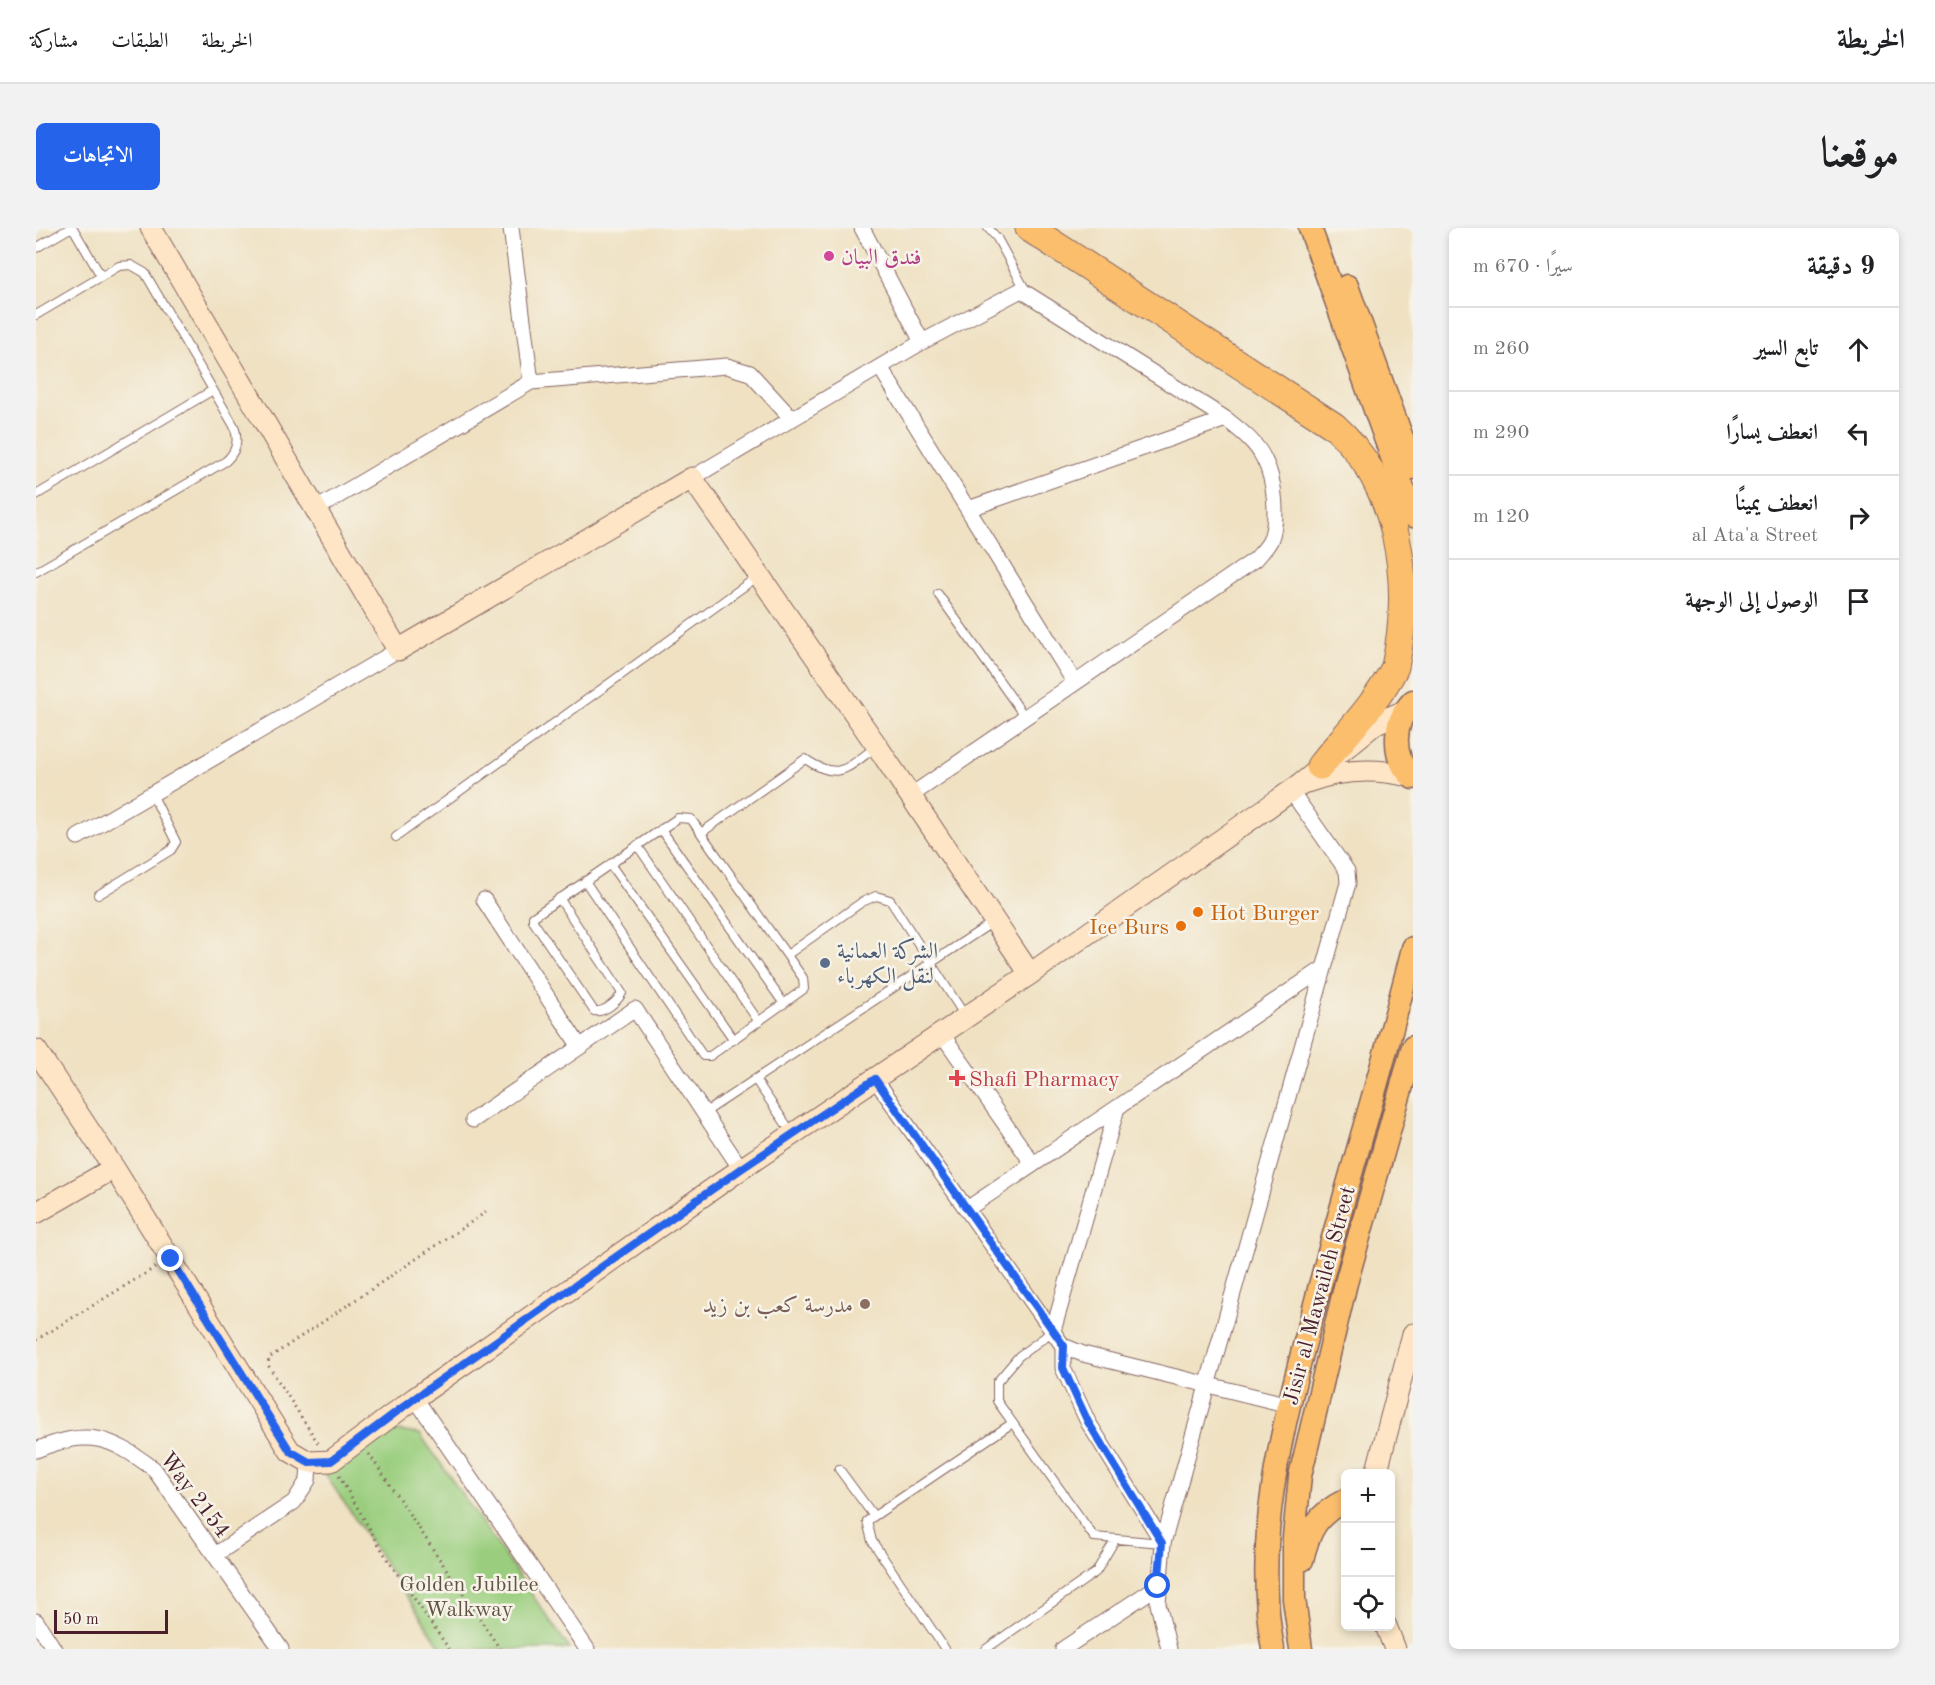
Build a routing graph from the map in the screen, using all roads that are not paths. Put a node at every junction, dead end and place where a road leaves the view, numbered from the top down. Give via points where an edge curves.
1 (71, 228) edge
2 (151, 228) edge
3 (511, 228) edge
4 (862, 228) edge
5 (988, 228) edge
6 (1029, 228) edge
7 (1311, 228) edge
8 (1325, 228) edge
9 (36, 248) edge
10 (101, 276) junction
11 (1027, 292) junction
12 (36, 315) edge
13 (922, 342) junction
14 (880, 367) junction
15 (531, 382) junction
16 (213, 390) junction
17 (792, 419) junction
18 (1226, 419) junction
19 (1413, 468) edge
20 (692, 478) junction
21 (1386, 489) junction
22 (36, 495) edge
23 (316, 509) junction
24 (968, 509) junction
25 (1413, 516) edge
26 (1413, 553) edge
27 (36, 572) edge
28 (758, 576) junction
29 (938, 594) dead end
30 (398, 650) junction
31 (1075, 683) junction
32 (1410, 704) edge
33 (1025, 717) junction
34 (877, 746) junction
35 (1412, 777) edge
36 (1304, 780) junction
37 (152, 794) junction
38 (910, 796) junction
39 (661, 829) junction
40 (701, 833) junction
41 (78, 837) dead end
42 (396, 837) dead end
43 (637, 845) junction
44 (610, 864) junction
45 (585, 881) junction
46 (98, 895) dead end
47 (559, 898) junction
48 (484, 900) dead end
49 (994, 921) junction
50 (1413, 948) edge
51 (787, 956) junction
52 (930, 963) junction
53 (1324, 968) junction
54 (1030, 974) junction
55 (783, 1004) junction
56 (966, 1017) junction
57 (759, 1022) junction
58 (942, 1034) junction
59 (734, 1040) junction
60 (580, 1047) junction
61 (1413, 1047) edge
62 (36, 1050) edge
63 (755, 1079) junction
64 (875, 1079) junction
65 (1118, 1107) junction
66 (704, 1113) junction
67 (473, 1120) dead end
68 (793, 1134) junction
69 (1034, 1164) junction
70 (114, 1168) junction
71 (741, 1169) junction
72 (967, 1209) junction
73 (36, 1213) edge
74 (1053, 1331) junction
75 (1413, 1334) edge
76 (1064, 1346) junction
77 (1206, 1385) junction
78 (415, 1398) junction
79 (1289, 1405) junction
80 (1011, 1424) junction
81 (36, 1450) edge
82 (309, 1462) junction
83 (838, 1469) dead end
84 (1377, 1469) edge
85 (1341, 1503) edge
86 (873, 1515) junction
87 (1115, 1540) junction
88 (1162, 1543) junction
89 (215, 1556) junction
90 (1158, 1586) junction
91 (1294, 1599) junction
92 (36, 1621) edge
93 (1388, 1631) edge
94 (54, 1649) edge
95 (281, 1649) edge
96 (587, 1649) edge
97 (945, 1649) edge
98 (986, 1649) edge
99 (1063, 1649) edge
100 (1169, 1649) edge
101 (1274, 1649) edge
102 (1301, 1649) edge
103 (1395, 1649) edge

1 - 9 lane
1 - 10 lane
2 - 23 street
3 - 15 street
4 - 13 street
5 - 11 lane
6 - 21 highway via 1334,426 1363,455
7 - 25 main road
8 - 19 main road
10 - 12 lane
10 - 16 lane via 125,265 141,270
11 - 13 street via 1014,292
11 - 18 street
13 - 14 street
14 - 17 street
14 - 24 street
15 - 17 street via 727,366 750,373
15 - 23 street
16 - 22 lane
16 - 27 lane via 236,433 236,446 230,457
17 - 20 street
18 - 24 street
18 - 31 street via 1248,437 1264,459 1275,520 1270,543 1256,559
20 - 28 street
20 - 30 street
21 - 26 highway via 1404,519
21 - 36 highway via 1402,527 1410,567 1412,608 1408,628 1385,686
23 - 30 street
24 - 31 street
28 - 34 street
28 - 42 lane
29 - 33 lane
30 - 37 street
31 - 33 street
32 - 35 main road via 1399,724 1398,751
32 - 36 street via 1376,723
33 - 38 street
34 - 38 street
34 - 40 lane via 840,772 823,771 805,759
35 - 36 street via 1355,771
36 - 53 street via 1348,875
36 - 54 street
37 - 41 street
37 - 46 lane via 176,843 171,850
38 - 49 street
39 - 40 lane via 678,818 691,819
39 - 43 lane
39 - 55 lane
40 - 51 lane
43 - 44 lane
43 - 57 lane
44 - 45 lane
44 - 59 lane
45 - 47 lane
45 - 59 lane via 703,1056 710,1056
47 - 47 lane via 622,993 619,1000 600,1012 594,1011 532,921
48 - 60 street
49 - 52 lane
49 - 54 street
50 - 79 main road, Jisir al Mawaileh Street
51 - 52 lane via 876,896 890,900
51 - 55 lane via 803,978 804,989
52 - 56 lane
52 - 63 lane
53 - 65 street
53 - 77 street
54 - 56 street
55 - 57 lane
56 - 58 street
57 - 59 lane
58 - 64 street
58 - 69 street
60 - 66 street via 635,1009
60 - 67 street
61 - 91 main road, Jisir al Mawaileh Street via 1346,1283 1300,1476 1294,1537
62 - 70 street
63 - 66 lane
63 - 68 lane
64 - 68 street
64 - 72 street
65 - 69 street
65 - 74 street
66 - 71 street
68 - 71 street
69 - 72 street
70 - 73 street
70 - 82 street via 290,1451
71 - 78 street
72 - 74 street
74 - 76 street
74 - 80 lane via 1019,1356 997,1382 997,1401
75 - 84 street
76 - 77 street
76 - 88 street via 1063,1368 1088,1422
77 - 79 street
77 - 88 street
78 - 82 street via 331,1461
78 - 96 street
79 - 101 main road, Jisir al Mawaileh Street via 1275,1473 1268,1538
80 - 86 lane
80 - 87 lane via 1094,1537
81 - 89 street, Way 2154 via 62,1440 96,1437 128,1449 154,1469
82 - 89 street via 308,1480 294,1502
83 - 86 lane
85 - 91 main road via 1316,1520 1307,1537
86 - 97 lane via 867,1521 872,1541
87 - 88 lane
87 - 98 lane via 1096,1572
88 - 90 street
89 - 95 street, Way 2154
90 - 99 street
90 - 100 street via 1158,1604
91 - 102 main road, Jisir al Mawaileh Street
92 - 94 street
93 - 103 street

